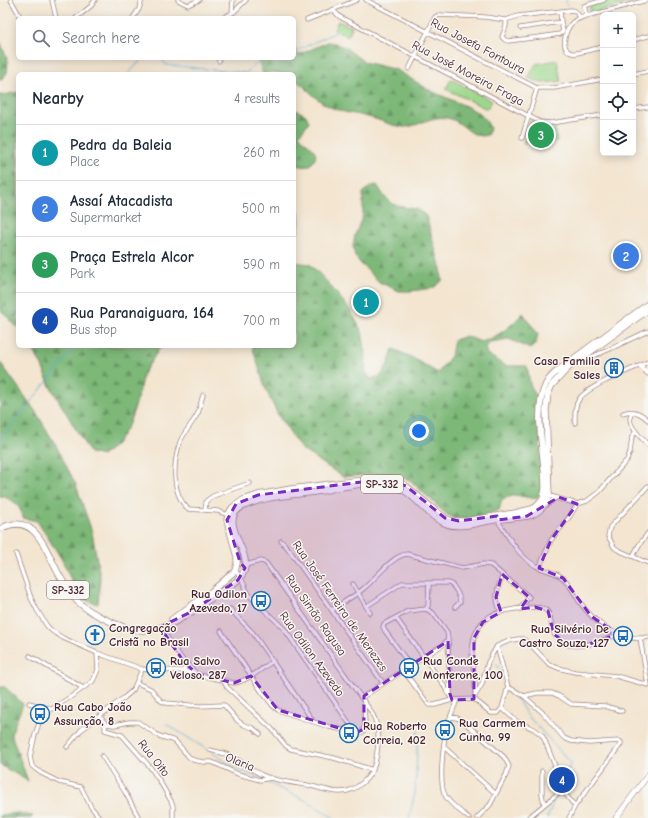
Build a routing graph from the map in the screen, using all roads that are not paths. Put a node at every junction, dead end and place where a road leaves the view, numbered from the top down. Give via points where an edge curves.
1 (11, 0) edge
2 (52, 0) edge
3 (95, 0) edge
4 (142, 0) edge
5 (178, 0) edge
6 (199, 0) edge
7 (234, 0) edge
8 (357, 0) edge
9 (366, 0) edge
10 (604, 0) edge
11 (647, 0) edge
12 (244, 1) edge
13 (333, 10) junction
14 (560, 11) junction
15 (232, 12) junction
16 (20, 16) edge
17 (56, 16) edge
18 (78, 16) edge
19 (134, 16) edge
20 (226, 16) edge
21 (587, 16) junction
22 (581, 18) junction
23 (307, 20) dead end
24 (506, 20) junction
25 (561, 22) junction
26 (520, 28) dead end
27 (428, 32) junction
28 (648, 36) edge
29 (636, 39) edge
30 (600, 48) edge
31 (415, 57) junction
32 (408, 69) dead end
33 (648, 71) edge
34 (636, 73) edge
35 (600, 80) edge
36 (537, 88) junction
37 (646, 107) edge
38 (636, 109) edge
39 (529, 116) junction
40 (600, 116) edge
41 (522, 138) dead end
42 (648, 304) edge
43 (648, 310) edge
44 (648, 331) edge
45 (587, 356) junction
46 (648, 362) edge
47 (640, 366) junction
48 (648, 374) edge
49 (203, 395) dead end
50 (633, 412) junction
51 (623, 413) dead end
52 (648, 420) edge
53 (575, 423) dead end
54 (636, 431) junction
55 (648, 445) edge
56 (250, 483) dead end
57 (648, 486) edge
58 (547, 494) junction
59 (559, 497) junction
60 (578, 504) junction
61 (542, 508) junction
62 (206, 510) junction
63 (228, 515) junction
64 (497, 518) junction
65 (0, 530) edge
66 (648, 533) edge
67 (281, 541) dead end
68 (234, 547) junction
69 (16, 554) dead end
70 (633, 556) junction
71 (648, 563) edge
72 (245, 565) junction
73 (539, 568) junction
74 (235, 571) junction
75 (503, 575) junction
76 (241, 576) junction
77 (430, 583) junction
78 (354, 584) dead end
79 (359, 593) junction
80 (367, 606) junction
81 (455, 607) dead end
82 (230, 609) dead end
83 (426, 609) junction
84 (520, 609) junction
85 (332, 610) junction
86 (501, 612) junction
87 (370, 613) dead end
88 (396, 618) junction
89 (160, 627) junction
90 (221, 631) dead end
91 (618, 634) junction
92 (648, 637) edge
93 (640, 638) junction
94 (448, 639) junction
95 (497, 646) junction
96 (97, 653) junction
97 (30, 656) dead end
98 (424, 656) junction
99 (273, 661) junction
100 (184, 662) junction
101 (410, 665) junction
102 (142, 668) junction
103 (403, 670) junction
104 (183, 671) junction
105 (197, 674) junction
106 (251, 676) junction
107 (223, 680) junction
108 (136, 683) junction
109 (383, 683) junction
110 (648, 685) edge
111 (508, 686) junction
112 (83, 688) junction
113 (450, 694) junction
114 (524, 696) junction
115 (361, 698) junction
116 (474, 698) junction
117 (454, 700) junction
118 (364, 702) junction
119 (29, 703) dead end
120 (502, 708) junction
121 (52, 709) junction
122 (622, 711) dead end
123 (99, 716) junction
124 (451, 717) junction
125 (313, 722) junction
126 (105, 724) junction
127 (356, 733) junction
128 (260, 734) dead end
129 (67, 747) dead end
130 (444, 747) junction
131 (210, 750) dead end
132 (102, 756) dead end
133 (373, 770) junction
134 (542, 771) dead end
135 (648, 775) edge
136 (271, 778) junction
137 (562, 790) junction
138 (496, 794) junction
139 (544, 804) junction
140 (575, 806) junction
141 (100, 818) edge
142 (139, 818) edge
143 (173, 818) edge
144 (469, 818) edge
145 (477, 818) edge
146 (528, 818) edge
147 (569, 818) edge
148 (616, 818) edge

1 - 16 street
2 - 17 street
3 - 18 street
4 - 19 street
5 - 6 street via 188,5
7 - 12 street
7 - 15 street
8 - 13 street
9 - 27 street, Rua Josefa Fontoura
10 - 21 street via 584,6
11 - 21 street
12 - 15 street
13 - 23 street
13 - 31 street, Rua José Moreira Fraga via 340,17
14 - 22 street via 573,10
14 - 24 street
14 - 25 street
15 - 20 street
21 - 22 street
22 - 30 street via 569,27 565,40 566,51 572,54
24 - 25 street via 502,37 508,41 560,34
24 - 27 street via 441,15 435,17
25 - 26 street
27 - 31 street
27 - 36 street, Rua Josefa Fontoura
28 - 29 street
31 - 32 street
31 - 39 street, Rua José Moreira Fraga
33 - 34 street
35 - 36 street via 554,88
36 - 39 street
37 - 38 street
39 - 40 street, Rua José Moreira Fraga via 550,124
39 - 41 street
42 - 58 main road via 561,368 546,384 540,400 540,413
43 - 45 main road
44 - 45 street
45 - 58 main road via 565,370 554,381 548,394
46 - 47 street
47 - 48 street
47 - 53 street via 583,395 578,400
49 - 62 street via 198,413 180,442 174,472 183,504 188,509
50 - 51 street
50 - 52 street
50 - 54 street via 630,419
54 - 55 street
54 - 60 street via 632,437 627,460 593,497
56 - 62 street via 213,496 206,501
57 - 70 street via 608,532 614,547
58 - 59 street
58 - 61 main road via 546,504
58 - 64 main road via 530,510 501,511
59 - 60 street
59 - 61 street
60 - 73 street via 551,540
61 - 64 main road, SP-332 via 537,513 527,516
62 - 63 street
63 - 64 main road, SP-332 via 236,504 258,495 386,479 406,486 438,514 452,520
63 - 68 main road via 228,526
64 - 72 main road, SP-332 via 462,526 447,524 438,520 405,491 386,484 366,484 276,497 243,506 234,516 234,530
64 - 73 street via 522,556
65 - 89 main road, SP-332 via 12,524 22,525 35,532 70,592 89,610 111,622 130,628 143,630
66 - 70 street
67 - 85 street, Rua José Ferreira de Menezes
68 - 72 main road via 240,562
68 - 74 main road via 237,563
69 - 96 street via 31,598 47,626 63,638
70 - 71 street
72 - 76 main road
72 - 115 street, Rua Simão Ragusa via 261,561 266,563
73 - 91 street via 563,578 591,616
74 - 76 street, Rua Odilon Azevedo
74 - 89 main road, SP-332 via 212,592
75 - 79 street via 491,565 462,568 405,554 386,567
75 - 84 street via 529,597
75 - 86 street via 496,597
76 - 89 main road, SP-332 via 191,612 167,626
76 - 127 street, Rua Odilon Azevedo via 250,595 276,619
77 - 80 street via 402,583
77 - 81 street via 452,584 460,600
77 - 83 street
78 - 79 street
79 - 80 street
79 - 85 street
80 - 87 street
82 - 99 street via 253,633
83 - 88 street via 408,611
83 - 94 street via 433,613 447,632
84 - 86 street
84 - 91 street via 535,607 548,611 554,634 565,643 575,646 602,641
85 - 109 street, Rua José Ferreira de Menezes
86 - 116 street via 488,617 474,638
88 - 98 street
88 - 101 street via 383,627
89 - 100 street
90 - 106 street
91 - 93 street
92 - 93 street
93 - 110 street
94 - 98 street
94 - 113 street
95 - 110 street via 523,639 549,664 558,668 616,676
95 - 111 street
95 - 116 street
96 - 102 street
96 - 112 street via 97,674 93,681
97 - 112 street
98 - 101 street
98 - 113 street
99 - 106 street
99 - 125 street
100 - 104 street
100 - 105 street
101 - 103 street
102 - 104 street
102 - 108 street
103 - 109 street
103 - 117 street via 429,705
104 - 105 street
105 - 107 street
106 - 107 street via 234,683
106 - 125 street via 268,701 278,710
107 - 133 street via 288,748
108 - 123 street via 133,690
108 - 128 street via 152,689 165,703 224,705 240,722
109 - 115 street
111 - 114 street
111 - 120 street
112 - 121 street
113 - 117 street
114 - 122 street via 552,693 571,704 604,706
114 - 140 street via 543,713 564,738 571,742 621,742
115 - 118 street
116 - 117 street
116 - 120 street via 491,713 498,713
117 - 124 street
118 - 127 street via 364,729 363,732
118 - 133 street via 374,715 378,728
119 - 121 street
120 - 137 street via 516,721 542,735
121 - 141 street via 42,716 38,726 30,756 31,764 33,768 59,782 81,787 91,808
123 - 126 street
123 - 129 street via 81,730
124 - 130 street
124 - 138 street via 462,721 507,761 508,772
125 - 127 street
126 - 136 street, Olaria via 138,722 162,738 175,740 193,760 212,762 238,774 260,780
126 - 143 street, Rua Oito via 106,731 122,735 153,772 172,804
130 - 138 street
130 - 144 street via 443,792 450,802
131 - 136 street via 232,756 252,770
132 - 142 street
133 - 136 street via 358,786 340,792
134 - 139 street
135 - 148 main road
137 - 139 street
137 - 140 street
138 - 145 street via 490,806
139 - 146 street
140 - 147 street

